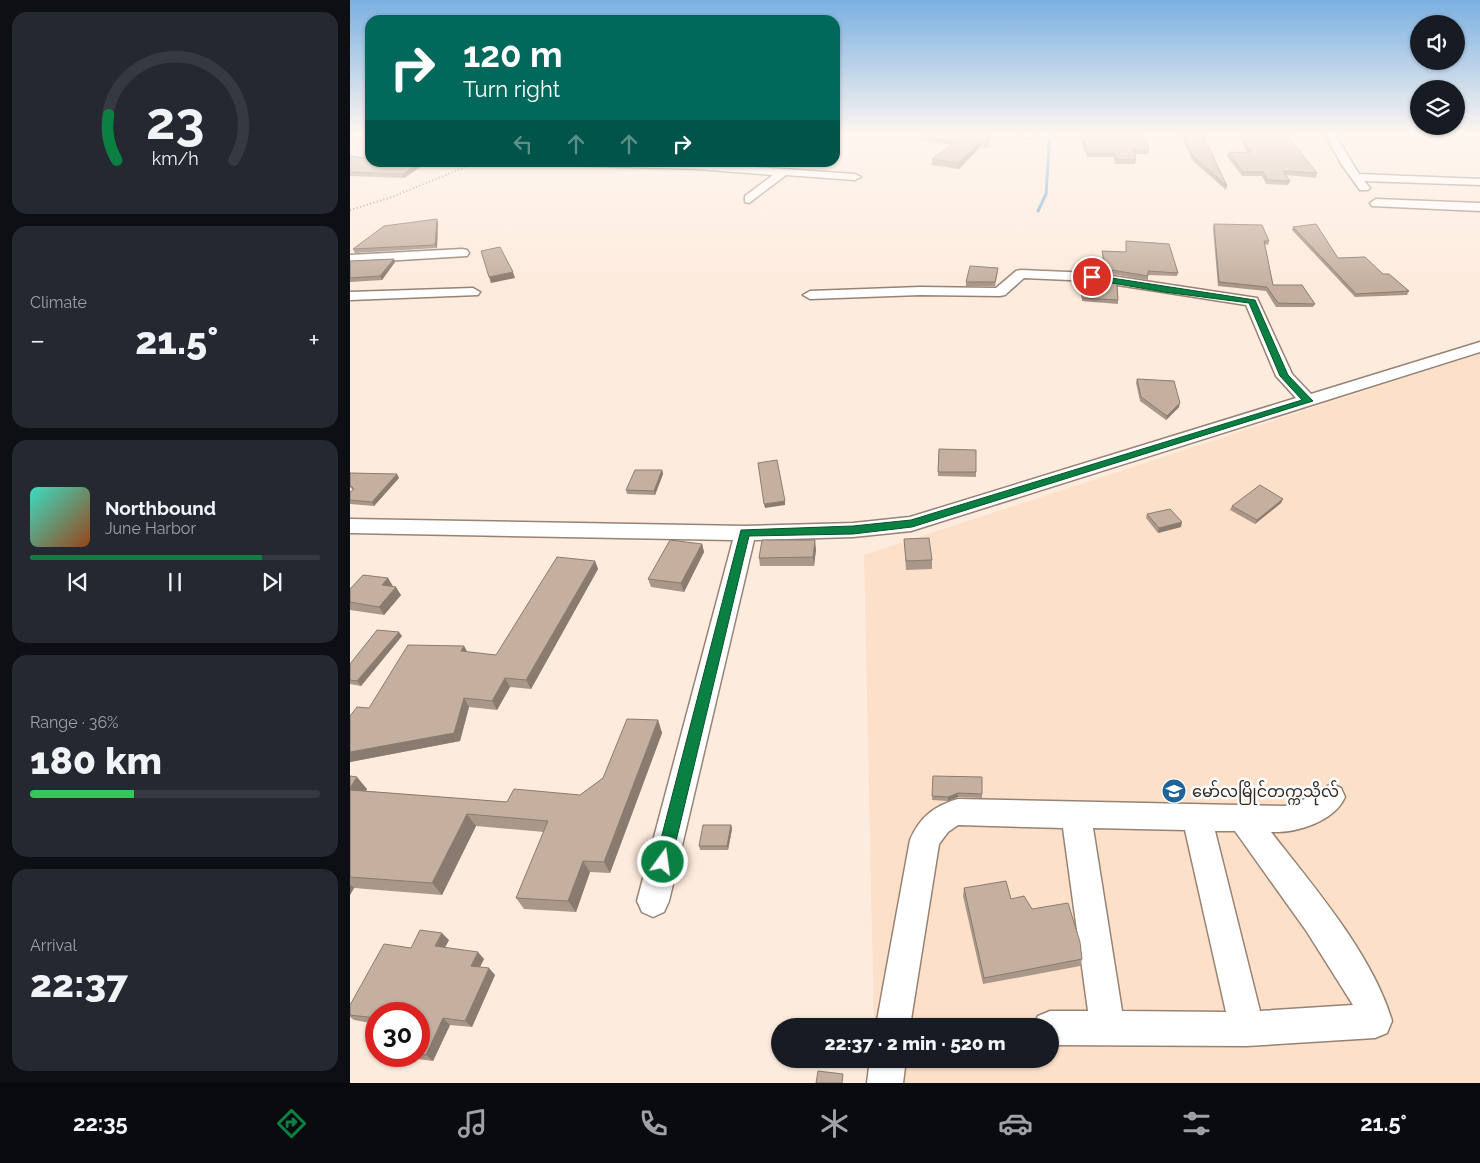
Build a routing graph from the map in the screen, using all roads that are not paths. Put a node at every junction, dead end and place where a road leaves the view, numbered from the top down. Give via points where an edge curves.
1 (768, 184) edge
2 (1361, 184) edge
3 (749, 199) dead end
4 (1480, 208) edge
5 (462, 253) dead end
6 (350, 259) edge
7 (473, 292) dead end
8 (810, 295) dead end
9 (350, 296) edge
10 (1480, 347) edge
11 (1308, 401) junction
12 (350, 526) edge
13 (745, 533) junction
14 (1331, 797) dead end
15 (1076, 814) junction
16 (1197, 818) junction
17 (1243, 819) junction
18 (653, 901) dead end
19 (894, 1018) edge
20 (1059, 1028) edge
21 (1108, 1028) junction
22 (1247, 1029) junction
23 (887, 1068) edge
24 (885, 1083) edge

1 - 3 street
2 - 4 street via 1379,206
5 - 6 street
7 - 9 street
8 - 11 street via 1000,292 1021,274 1092,277 1252,301 1284,376
10 - 11 street
11 - 13 street via 912,524 853,530
12 - 13 street
13 - 18 street
14 - 17 street via 1311,811 1285,819
15 - 16 street
15 - 19 street via 958,812 944,816 934,825 925,840
15 - 21 street
16 - 17 street
16 - 22 street
17 - 22 street via 1295,888 1364,990 1375,1012 1375,1021
20 - 21 street
21 - 22 street
23 - 24 street

